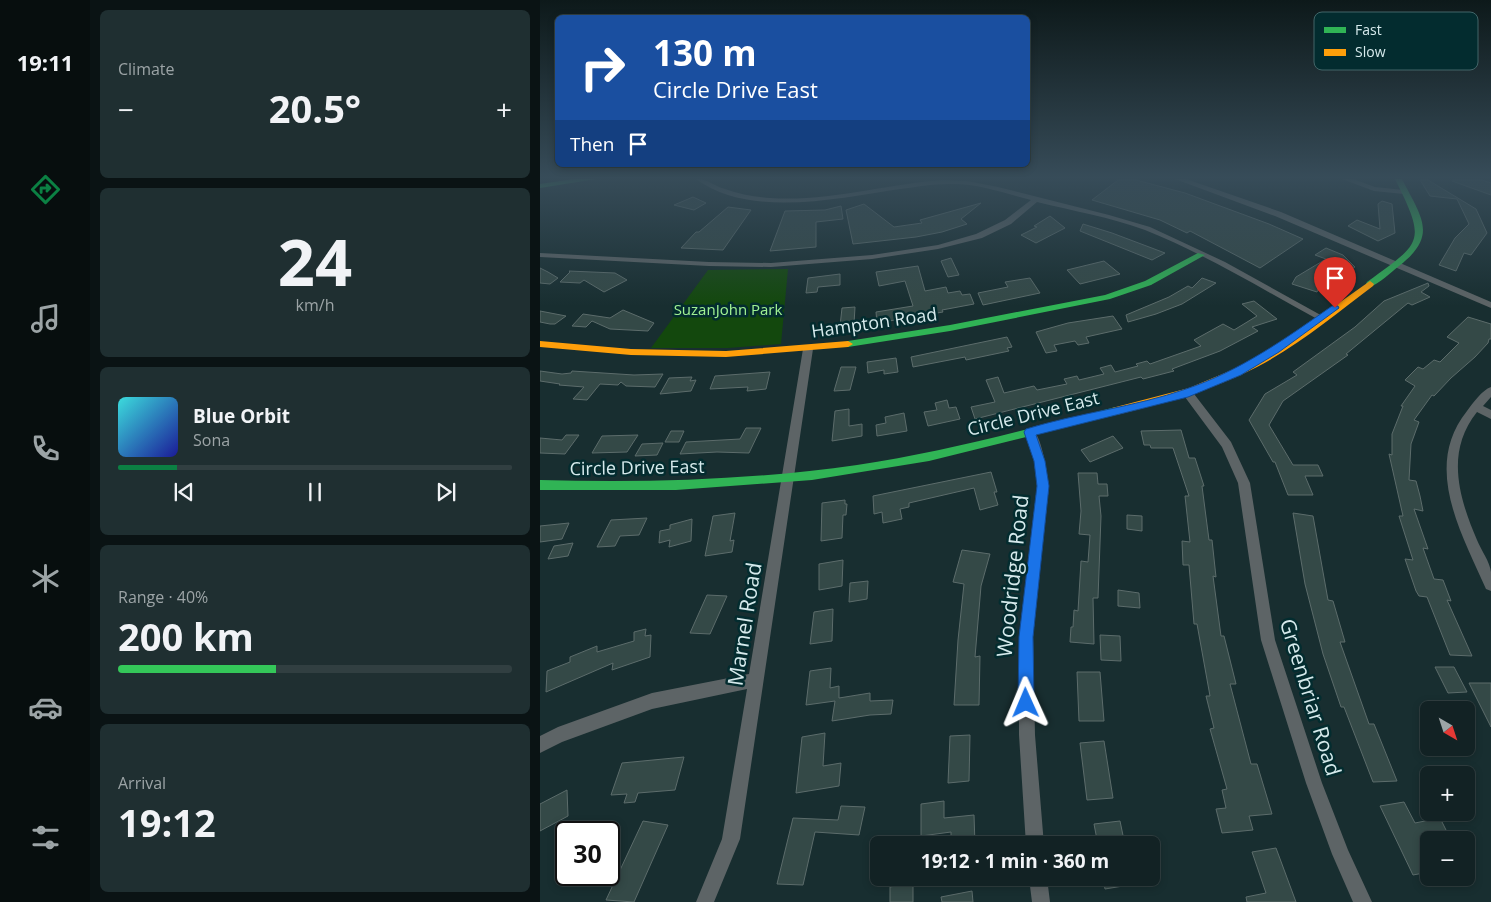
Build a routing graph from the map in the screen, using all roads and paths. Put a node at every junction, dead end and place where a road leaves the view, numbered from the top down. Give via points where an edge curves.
1 (1009, 221) edge
2 (1118, 221) edge
3 (1295, 221) edge
4 (1418, 221) edge
5 (540, 255) edge
6 (1201, 255) junction
7 (1395, 264) junction
8 (1491, 305) edge
9 (1322, 318) junction
10 (540, 344) edge
11 (808, 349) junction
12 (1491, 390) edge
13 (1188, 393) junction
14 (1476, 407) junction
15 (1491, 415) edge
16 (1030, 432) junction
17 (788, 477) junction
18 (540, 485) edge
19 (1488, 570) edge
20 (1491, 585) edge
21 (756, 680) junction
22 (540, 745) edge
23 (1034, 836) edge
24 (1039, 886) edge
25 (705, 902) edge
26 (1041, 902) edge
27 (1363, 902) edge

1 - 5 street via 979,236 938,247 879,256 771,265
2 - 6 street via 1144,228
3 - 7 street
4 - 7 street, Circle Drive East via 1419,245
6 - 9 street
6 - 11 street, Hampton Road via 1148,283 1107,297 900,338
7 - 8 street
7 - 9 street, Circle Drive East
9 - 13 street, Circle Drive East via 1237,372
10 - 11 street, Hampton Road via 650,353 726,354
11 - 17 street, Marnel Road
12 - 14 street
13 - 16 street, Circle Drive East
13 - 27 street, Greenbriar Road via 1227,445 1244,483 1268,640 1314,783
14 - 15 street
14 - 19 street via 1455,440 1452,482 1456,504
16 - 17 street, Circle Drive East via 878,466
16 - 23 street, Woodridge Road via 1040,461 1043,486 1026,637 1027,735
17 - 18 street, Circle Drive East via 602,488
17 - 21 street, Marnel Road
19 - 20 street
21 - 22 street via 652,701 558,735
21 - 25 street, Marnel Road via 731,839
24 - 26 street

